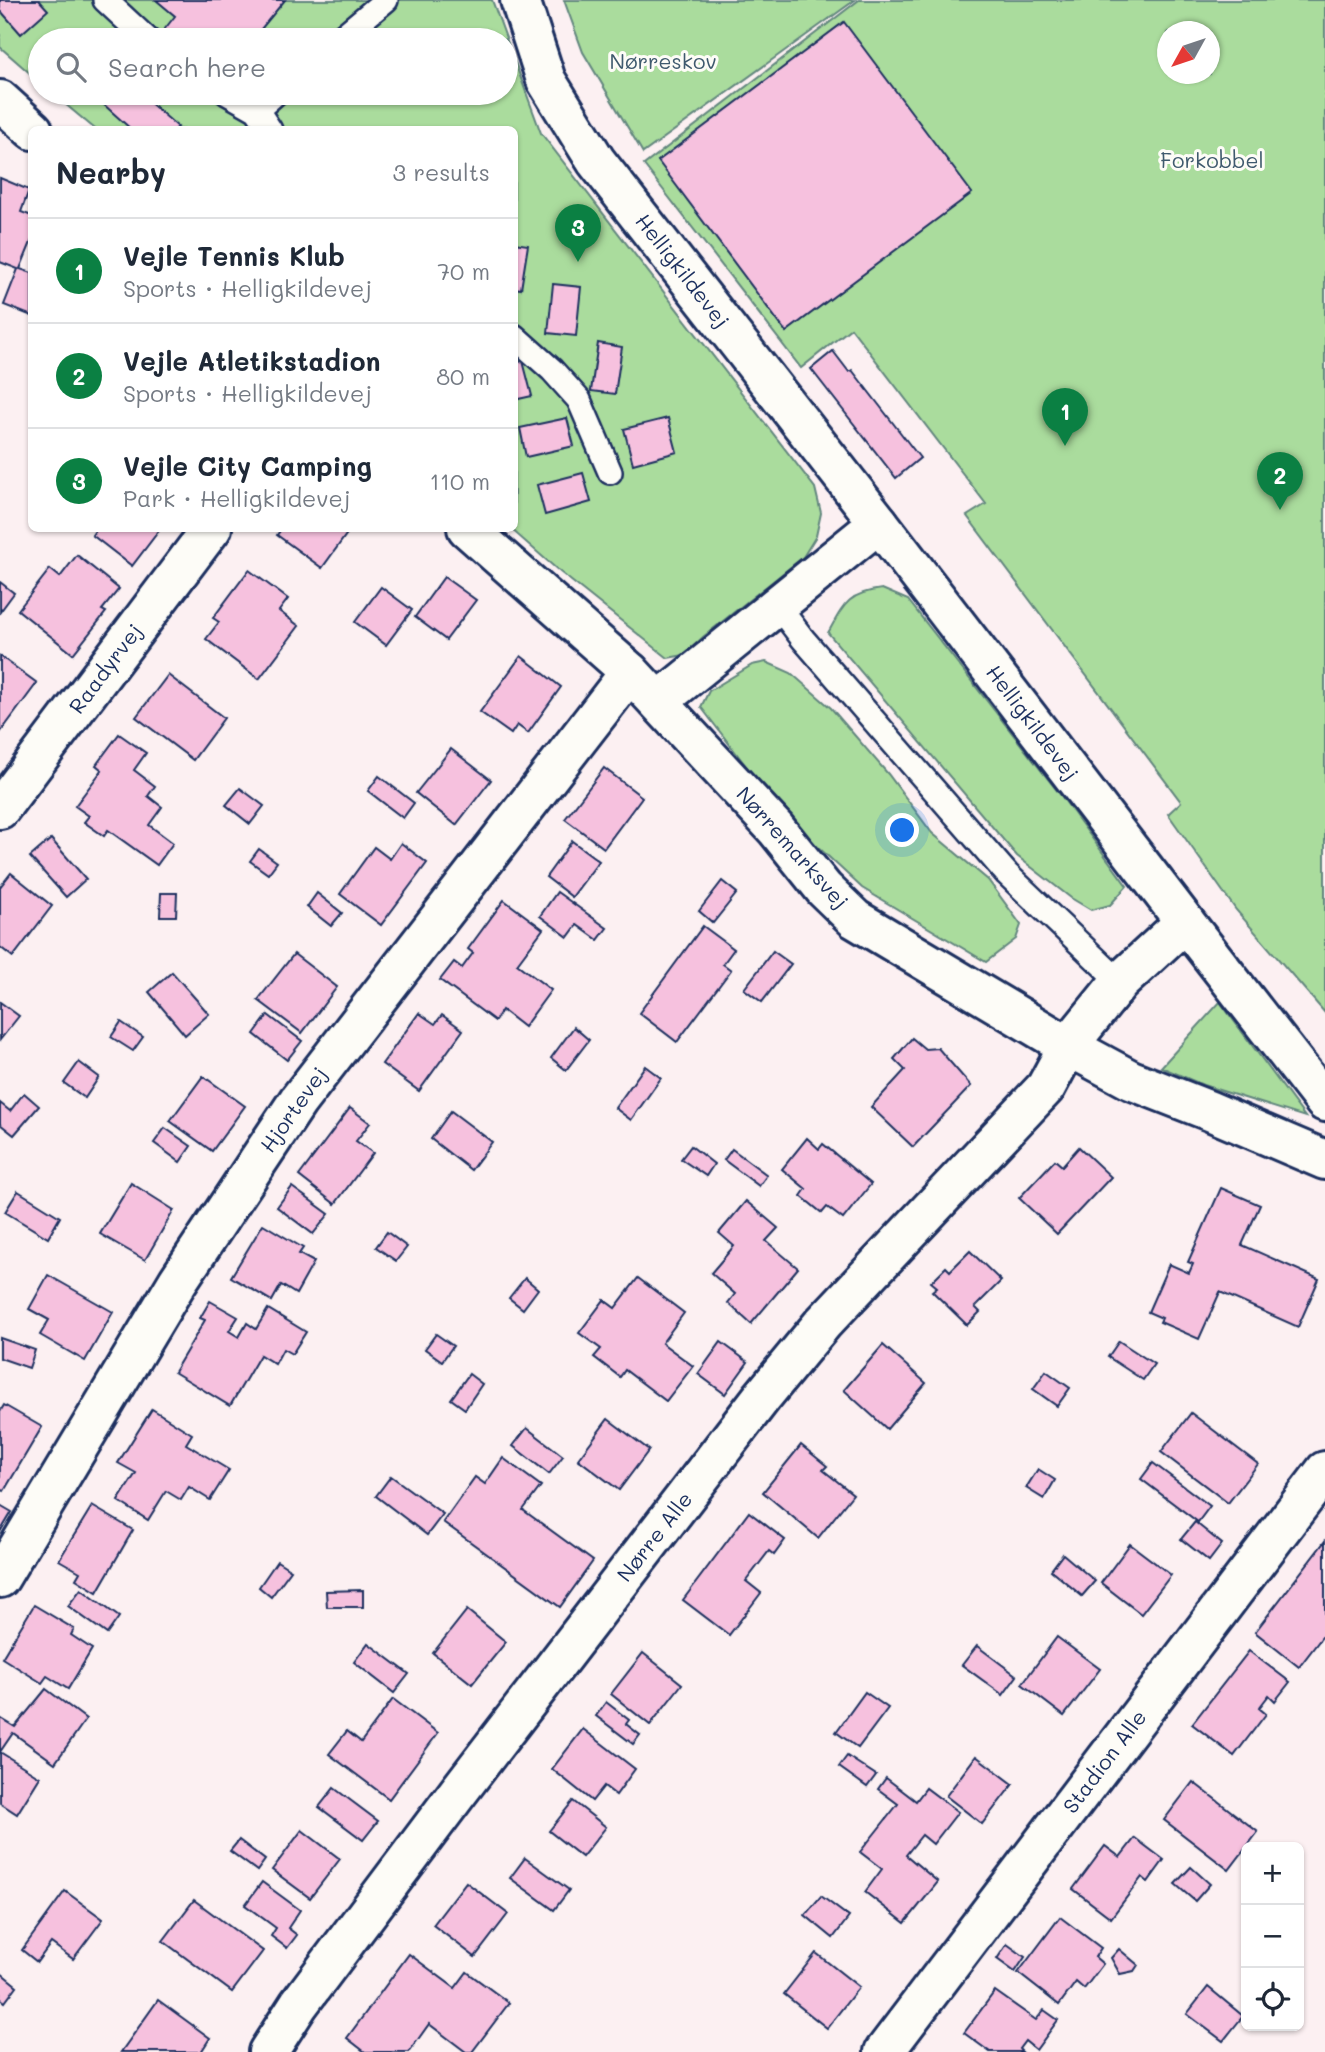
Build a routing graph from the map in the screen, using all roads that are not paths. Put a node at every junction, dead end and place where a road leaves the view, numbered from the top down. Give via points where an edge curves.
1 (105, 0) edge
2 (386, 0) edge
3 (520, 0) edge
4 (135, 28) edge
5 (352, 28) edge
6 (1, 103) edge
7 (248, 105) edge
8 (263, 105) edge
9 (257, 110) junction
10 (28, 126) edge
11 (267, 126) edge
12 (518, 340) edge
13 (610, 472) dead end
14 (879, 523) junction
15 (209, 532) edge
16 (472, 532) edge
17 (777, 605) junction
18 (630, 672) junction
19 (659, 701) junction
20 (0, 809) edge
21 (1185, 922) junction
22 (1120, 982) junction
23 (1068, 1046) junction
24 (1325, 1102) edge
25 (1325, 1160) edge
26 (1325, 1471) edge
27 (0, 1578) edge
28 (268, 2052) edge
29 (884, 2052) edge

1 - 4 lane
2 - 5 lane
3 - 14 street, Helligkildevej via 546,80 596,161
6 - 10 street
7 - 9 lane
8 - 9 lane
9 - 11 lane
12 - 13 lane via 579,400
14 - 17 street
14 - 21 street, Helligkildevej
15 - 20 street, Raadyrvej
16 - 18 street, Nørremarksvej
17 - 19 street
17 - 22 lane via 1007,874
18 - 19 street, Nørremarksvej
18 - 27 street, Hjortevej via 298,1101 178,1281
19 - 23 street, Nørremarksvej via 855,919
21 - 22 street
21 - 24 street, Helligkildevej
22 - 23 street
23 - 25 street, Nørremarksvej via 1131,1080
23 - 28 street, Nørre Alle via 1046,1087 823,1323 762,1397 459,1791
26 - 29 street, Stadion Alle

